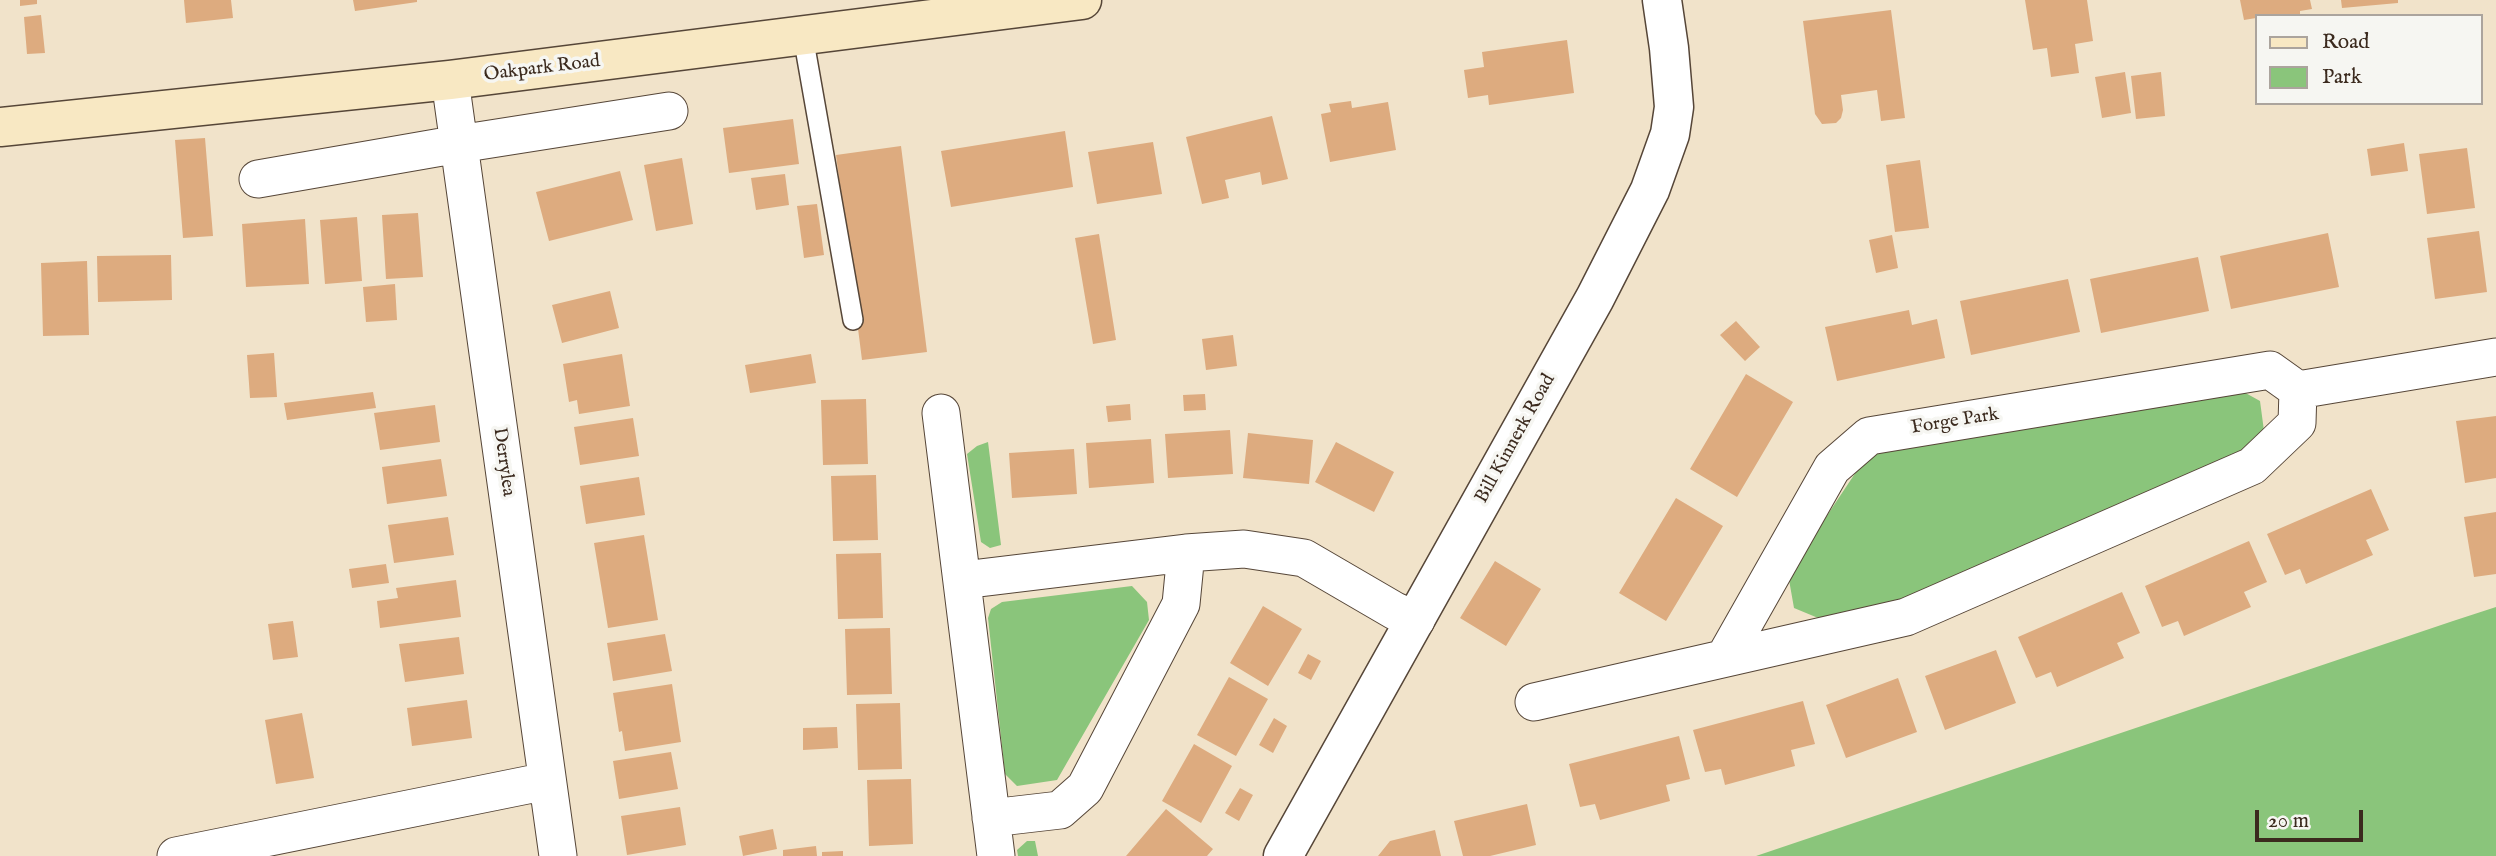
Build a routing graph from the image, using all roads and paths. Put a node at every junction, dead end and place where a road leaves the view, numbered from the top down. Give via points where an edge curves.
1 (1083, 0) edge
2 (1662, 0) edge
3 (803, 36) junction
4 (450, 80) junction
5 (669, 111) dead end
6 (0, 127) edge
7 (459, 144) junction
8 (258, 179) dead end
9 (853, 320) dead end
10 (2496, 357) edge
11 (2298, 390) junction
12 (941, 412) dead end
13 (1186, 553) junction
14 (963, 580) junction
15 (1416, 620) junction
16 (1725, 657) junction
17 (1534, 702) dead end
18 (547, 781) junction
19 (991, 818) junction
20 (176, 856) edge
21 (558, 856) edge
22 (996, 856) edge
23 (1283, 856) edge

1 - 3 main road, Oakpark Road
2 - 15 street, Bill Kinnerk Road via 1674,107 1670,134 1650,190
3 - 4 main road, Oakpark Road
3 - 9 lane
4 - 6 main road, Oakpark Road
4 - 7 street, Derrylea
5 - 7 street
7 - 8 street
7 - 18 street, Derrylea
10 - 11 street
11 - 16 street via 2297,423 2252,466 1906,617
11 - 16 street, Forge Park via 2270,370 1869,436 1832,468
12 - 14 street
13 - 14 street
13 - 15 street via 1244,549 1304,558
13 - 19 street via 1181,604 1086,788 1060,810
14 - 19 street
15 - 23 street, Bill Kinnerk Road
16 - 17 street
18 - 20 street
18 - 21 street, Derrylea
19 - 22 street

